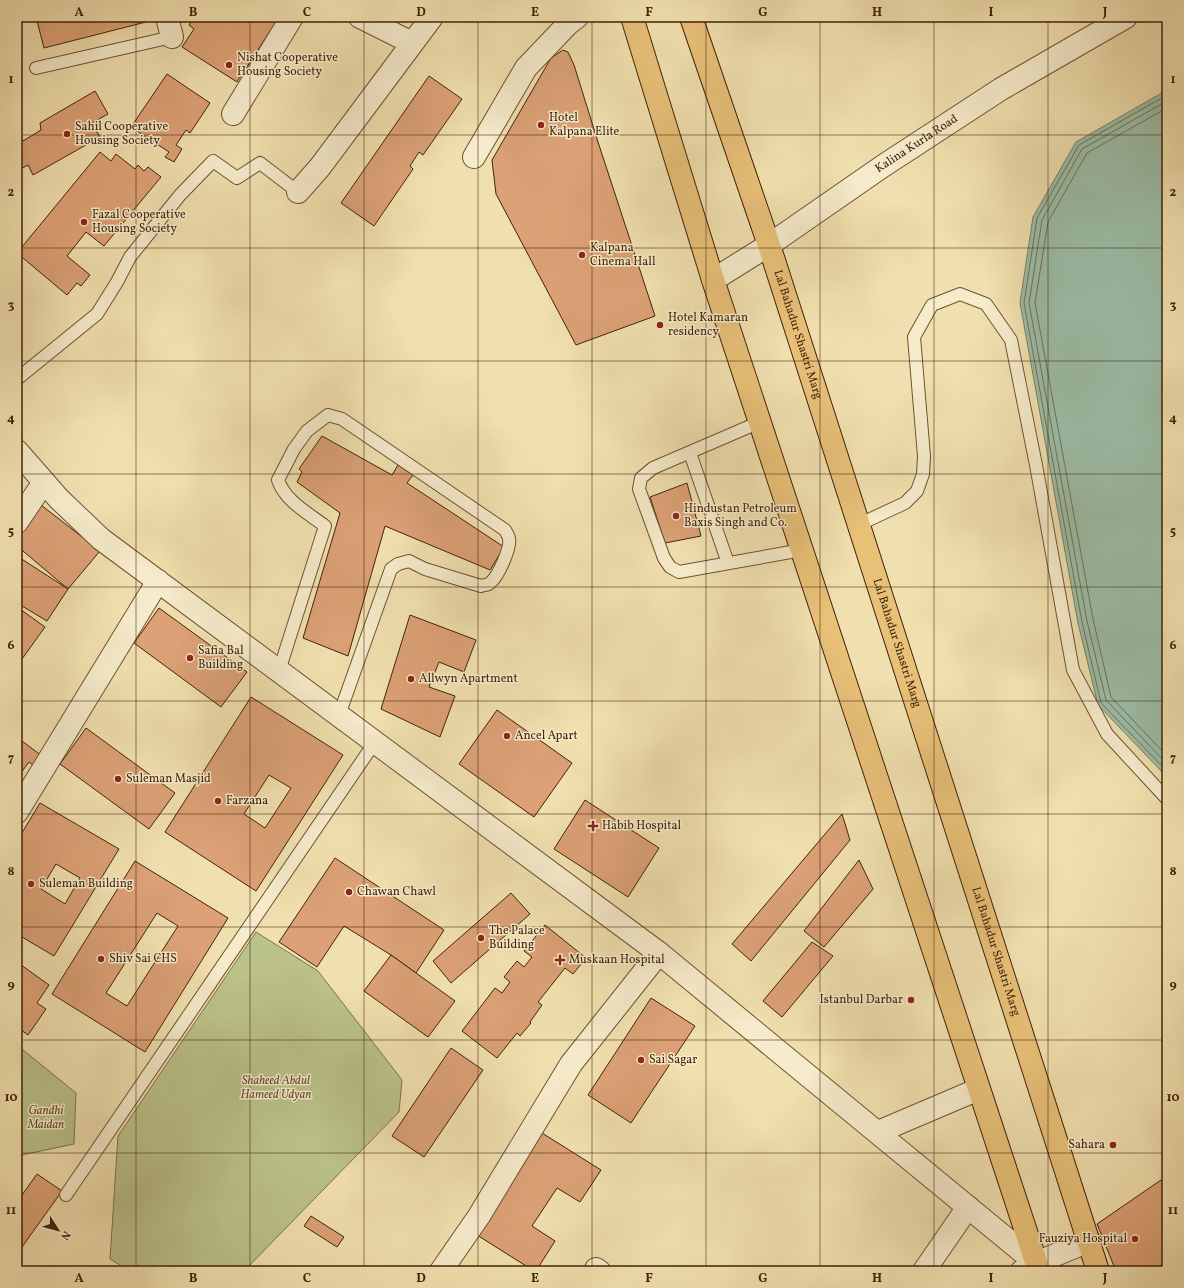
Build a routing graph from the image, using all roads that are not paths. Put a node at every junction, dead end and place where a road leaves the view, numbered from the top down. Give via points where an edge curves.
1 (292, 17) edge
2 (360, 17) edge
3 (432, 17) edge
4 (577, 17) edge
5 (632, 17) edge
6 (1126, 17) edge
7 (691, 20) edge
8 (170, 27) edge
9 (412, 43) junction
10 (36, 68) dead end
11 (233, 114) dead end
12 (474, 157) dead end
13 (298, 192) joint
14 (769, 245) junction
15 (713, 280) junction
16 (17, 379) edge
17 (760, 422) junction
18 (17, 451) edge
19 (690, 453) junction
20 (44, 482) junction
21 (17, 522) edge
22 (860, 524) junction
23 (802, 550) junction
24 (728, 563) junction
25 (158, 581) junction
26 (279, 671) junction
27 (339, 715) junction
28 (375, 742) junction
29 (1167, 799) edge
30 (17, 812) edge
31 (659, 953) junction
32 (979, 1089) junction
33 (878, 1132) junction
34 (66, 1195) dead end
35 (968, 1207) junction
36 (1089, 1241) junction
37 (1032, 1268) edge
38 (441, 1271) edge
39 (924, 1271) edge
40 (1098, 1271) edge

1 - 11 street
2 - 9 street
3 - 9 street
4 - 12 street via 526,68
5 - 15 main road
6 - 14 street, Kalina Kurla Road via 1002,89 883,166
7 - 14 main road, Lal Bahadur Shastri Marg
8 - 10 lane
9 - 13 street via 320,167
13 - 16 lane via 260,163 237,178 212,161 180,195 130,256 97,314
14 - 15 street, Kalina Kurla Road
14 - 22 main road, Lal Bahadur Shastri Marg
15 - 17 main road
17 - 19 lane
17 - 23 main road
18 - 20 street
19 - 24 lane
19 - 24 lane via 653,468 641,478 639,489 664,558 670,567 680,572
20 - 21 street
20 - 25 street via 101,540
22 - 29 lane via 906,503 917,491 923,474 924,456 914,337 932,305 960,294 986,304 1011,340 1073,670 1107,734
22 - 36 main road, Lal Bahadur Shastri Marg
23 - 24 lane
23 - 32 main road
25 - 26 street
25 - 30 street
26 - 27 street
26 - 27 lane via 325,526 294,503 278,480 307,430 328,415 342,419 362,432 505,530 510,538 497,576 490,583 481,586 409,561 390,569
27 - 28 street
28 - 31 street
28 - 34 lane
31 - 33 street
31 - 38 street via 571,1064 480,1216
32 - 33 street
32 - 37 main road
33 - 35 street
35 - 37 street
35 - 39 street
36 - 37 street
36 - 40 main road, Lal Bahadur Shastri Marg

